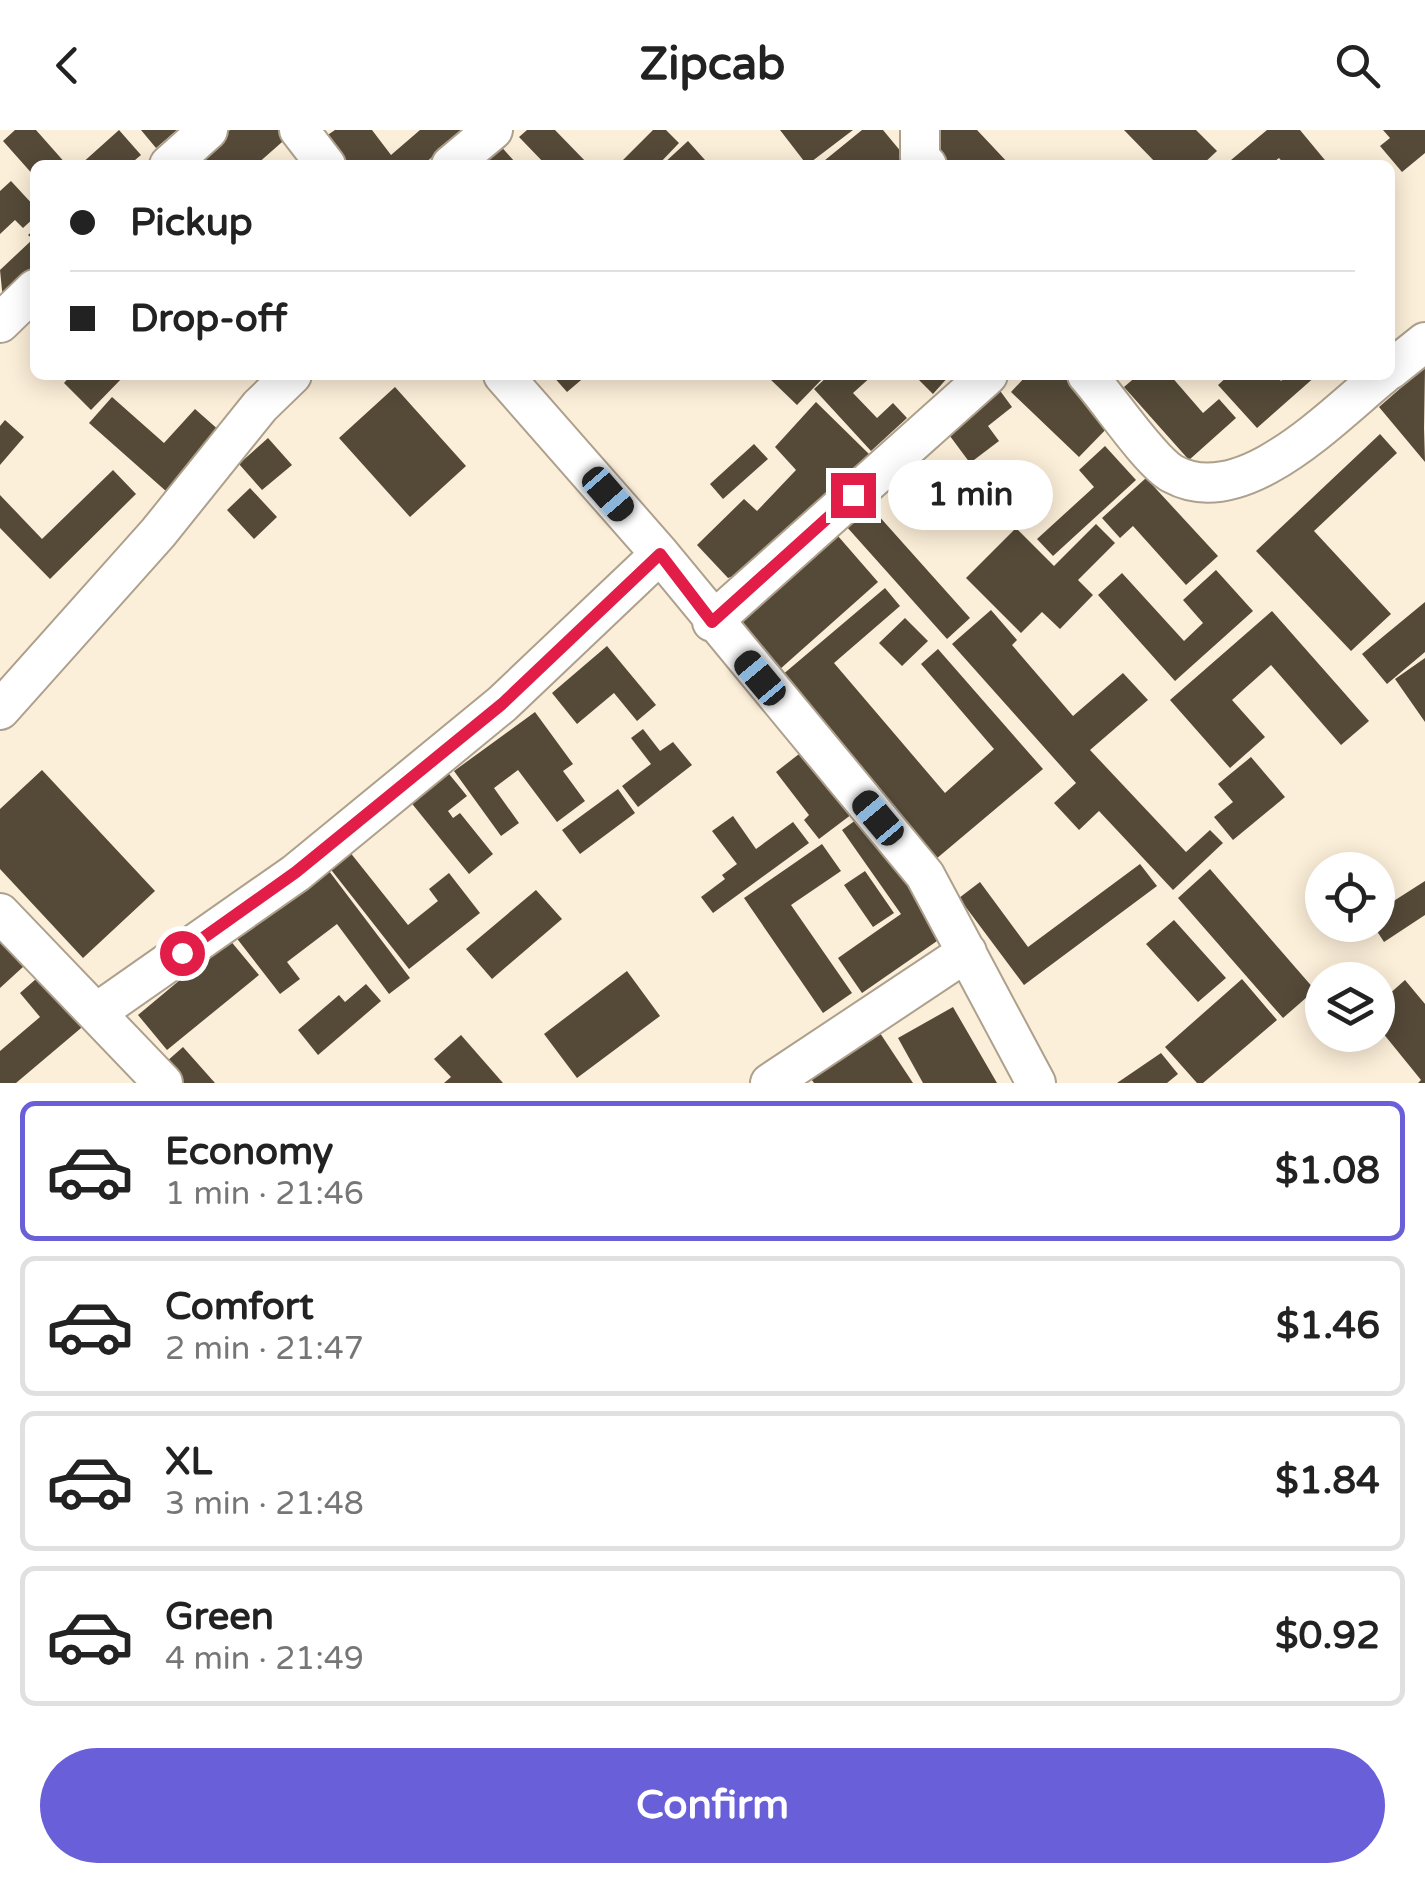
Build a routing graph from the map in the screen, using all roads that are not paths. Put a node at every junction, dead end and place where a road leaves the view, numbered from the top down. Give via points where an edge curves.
1 (208, 130) edge
2 (299, 130) edge
3 (493, 130) edge
4 (920, 130) edge
5 (175, 160) edge
6 (322, 160) edge
7 (457, 160) edge
8 (922, 160) edge
9 (30, 294) edge
10 (0, 323) edge
11 (1425, 342) edge
12 (1395, 366) edge
13 (287, 380) edge
14 (507, 380) edge
15 (982, 380) edge
16 (1092, 380) edge
17 (1378, 380) edge
18 (660, 554) junction
19 (712, 622) junction
20 (0, 710) edge
21 (0, 912) edge
22 (966, 952) junction
23 (96, 1013) junction
24 (163, 1083) edge
25 (770, 1083) edge
26 (1036, 1083) edge

1 - 5 street
2 - 6 street
3 - 7 street
4 - 8 street
9 - 10 street
11 - 12 street
13 - 20 street
14 - 18 street
15 - 19 street
16 - 17 street via 1172,474 1225,484 1276,461
18 - 19 street
18 - 23 street via 502,704 296,872
19 - 22 street via 925,875
21 - 23 street
22 - 25 street
22 - 26 street
23 - 24 street

